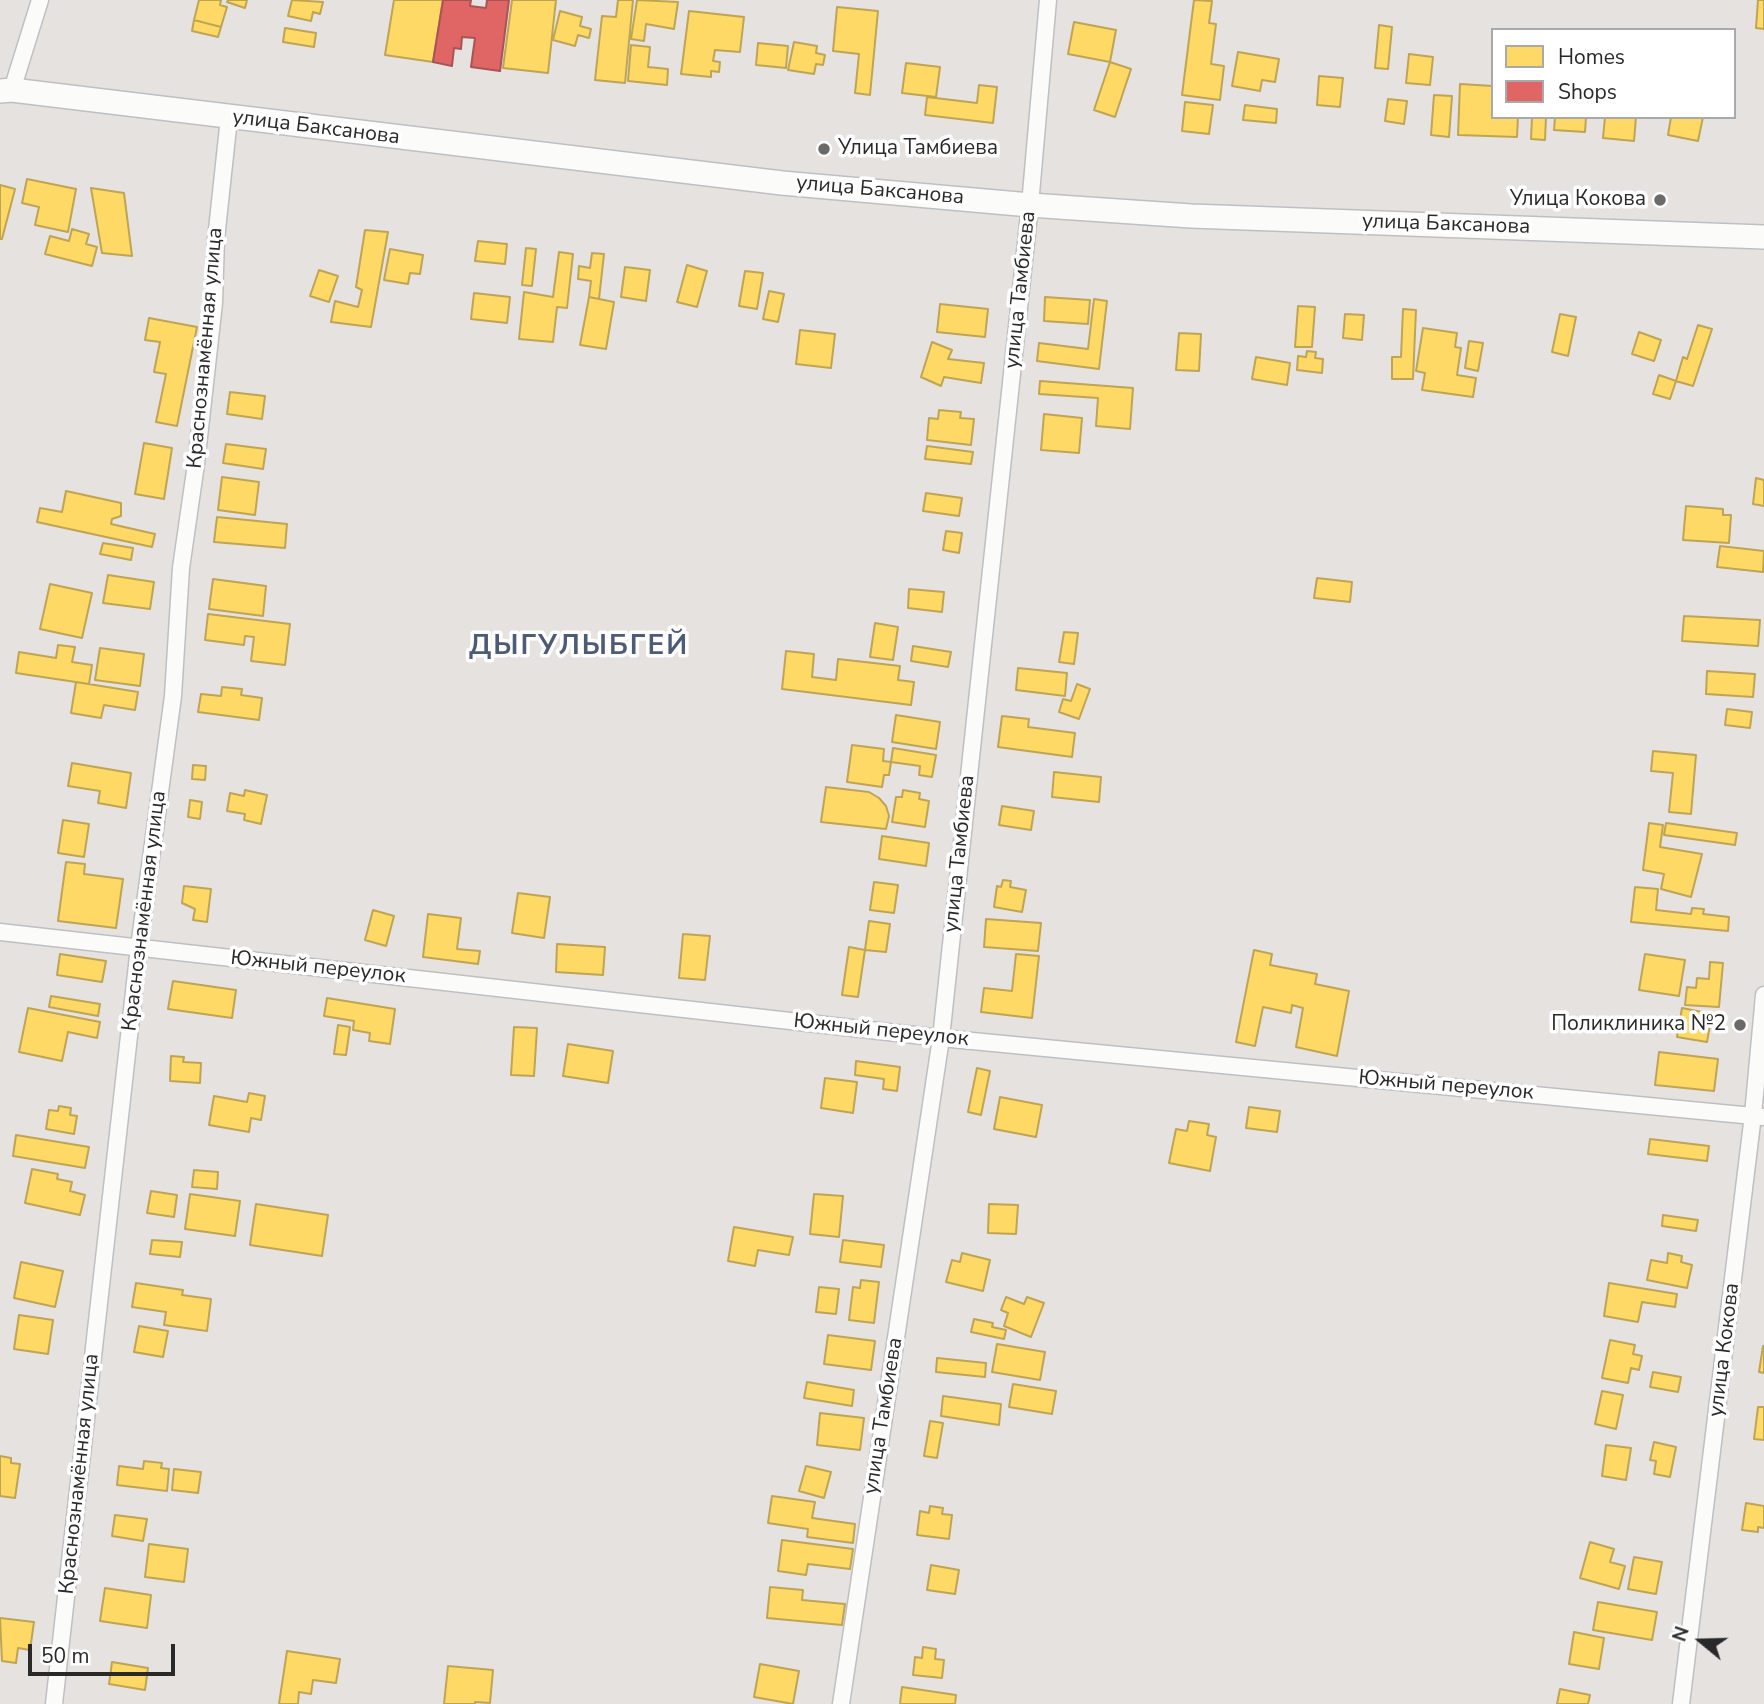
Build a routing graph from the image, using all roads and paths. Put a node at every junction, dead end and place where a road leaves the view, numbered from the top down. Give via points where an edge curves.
1 (40, 0) edge
2 (1048, 0) edge
3 (6, 90) edge
4 (229, 118) junction
5 (1030, 205) junction
6 (1764, 237) edge
7 (0, 932) edge
8 (139, 947) junction
9 (1764, 995) edge
10 (941, 1038) junction
11 (1759, 1116) edge
12 (54, 1704) edge
13 (841, 1704) edge
14 (1681, 1704) edge

1 - 3 street
2 - 5 street, улица Тамбиева
3 - 4 main road, улица Баксанова
4 - 5 main road, улица Баксанова via 782,183
4 - 8 street, Краснознамённая улица via 213,317 181,568 173,696
5 - 6 main road, улица Баксанова via 1191,216
5 - 10 street, улица Тамбиева
7 - 8 street, Южный переулок
8 - 10 street, Южный переулок
8 - 12 street, Краснознамённая улица
9 - 11 street, улица Кокова
10 - 11 street, Южный переулок
10 - 13 street, улица Тамбиева
11 - 14 street, улица Кокова

